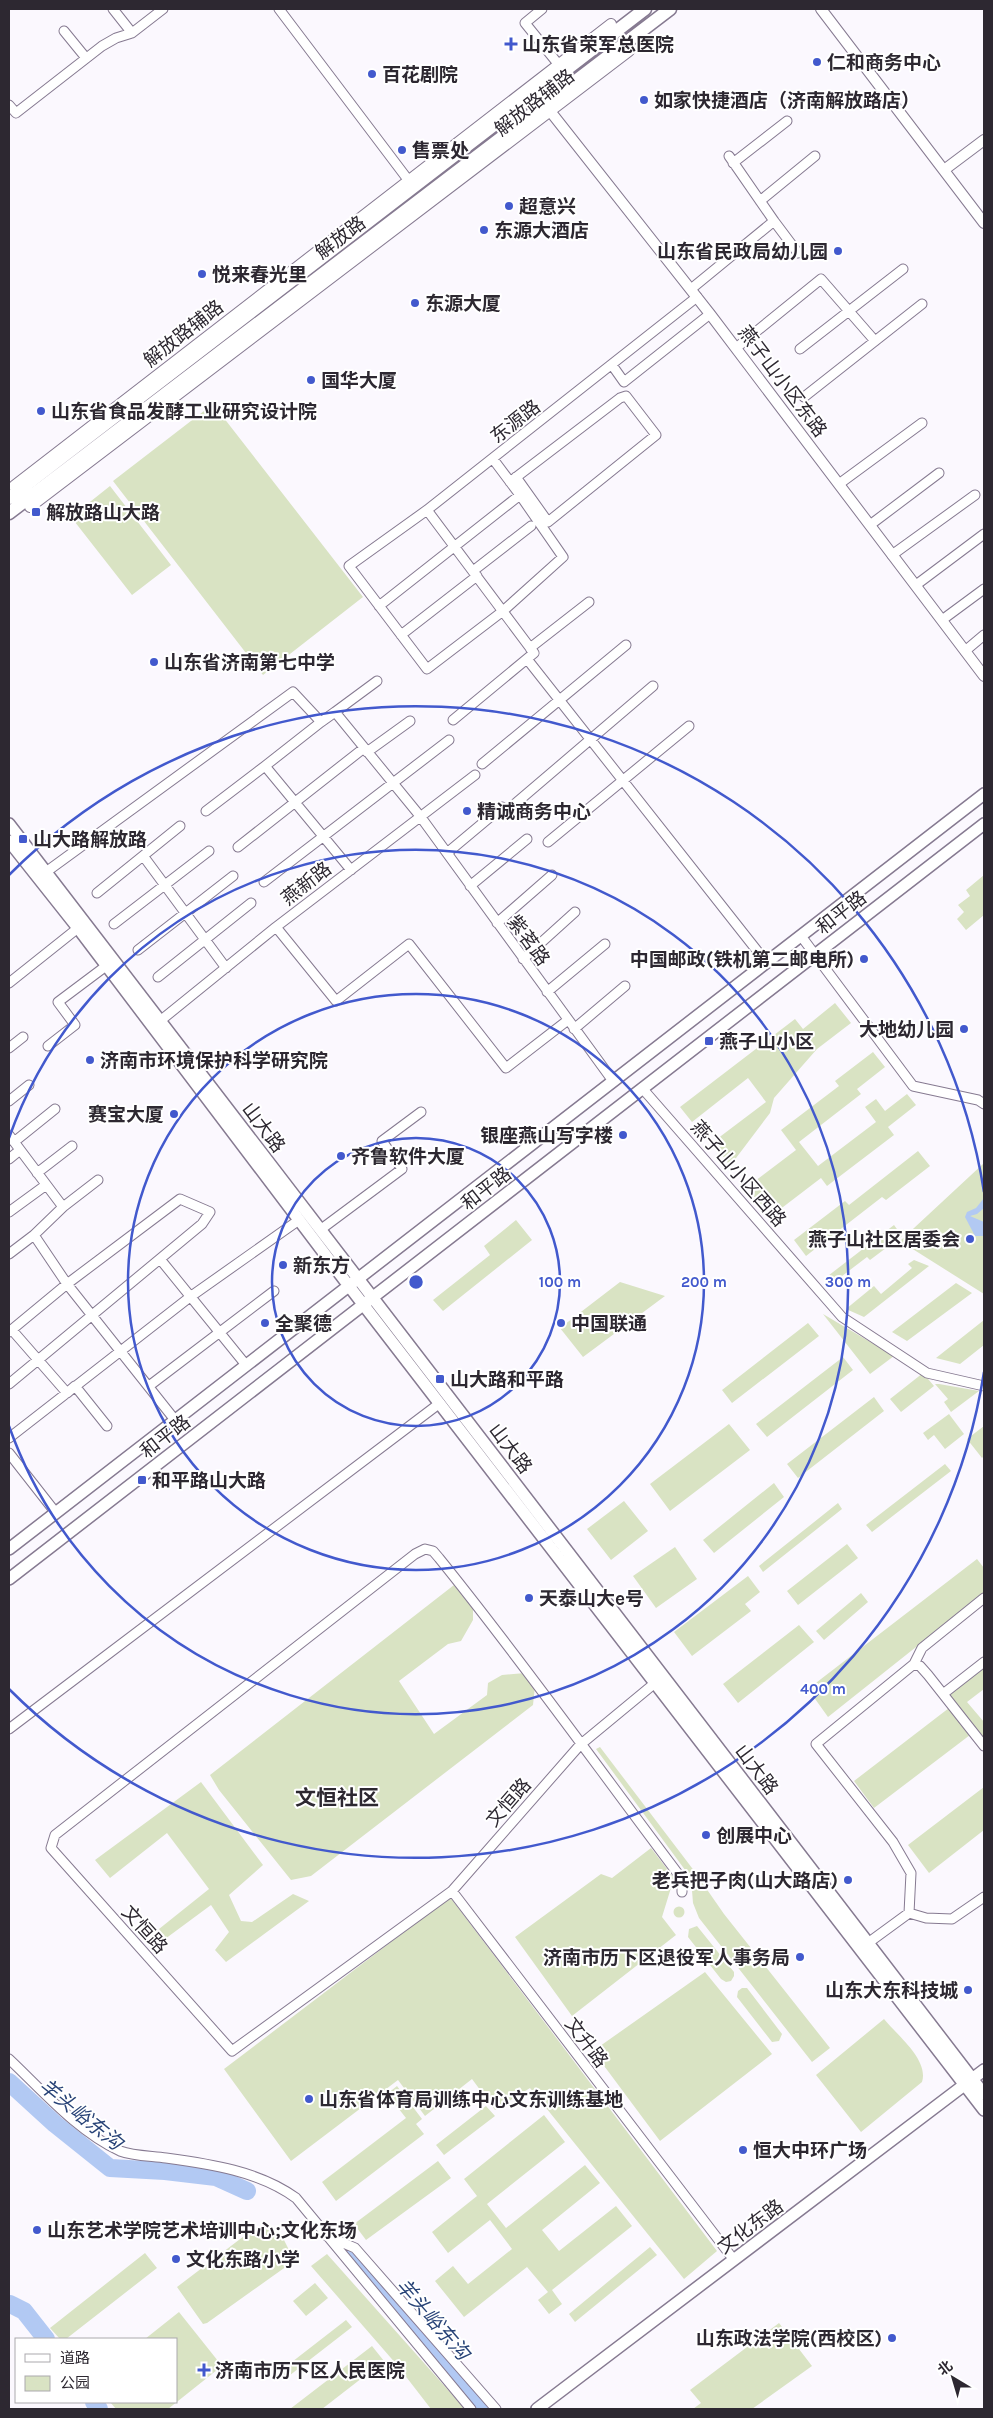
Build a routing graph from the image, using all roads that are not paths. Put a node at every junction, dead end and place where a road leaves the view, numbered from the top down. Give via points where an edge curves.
1 (113, 9) edge
2 (163, 9) edge
3 (279, 9) edge
4 (542, 9) edge
5 (645, 9) edge
6 (670, 9) edge
7 (820, 9) edge
8 (827, 9) edge
9 (611, 24) joint
10 (625, 24) junction
11 (64, 31) dead end
12 (132, 33) junction
13 (634, 37) junction
14 (628, 51) joint
15 (86, 58) junction
16 (559, 65) junction
17 (9, 104) edge
18 (550, 111) junction
19 (787, 121) dead end
20 (984, 141) edge
21 (815, 156) dead end
22 (946, 169) junction
23 (409, 180) junction
24 (760, 201) junction
25 (984, 215) edge
26 (774, 221) junction
27 (984, 223) edge
28 (798, 254) dead end
29 (902, 269) dead end
30 (694, 293) junction
31 (922, 304) dead end
32 (848, 310) junction
33 (710, 314) junction
34 (875, 341) junction
35 (736, 348) junction
36 (800, 349) dead end
37 (612, 365) junction
38 (804, 397) dead end
39 (922, 422) dead end
40 (493, 459) junction
41 (939, 473) dead end
42 (513, 480) junction
43 (838, 484) junction
44 (975, 494) dead end
45 (520, 495) junction
46 (15, 501) edge
47 (427, 510) junction
48 (870, 525) junction
49 (531, 526) dead end
50 (984, 534) edge
51 (454, 546) junction
52 (892, 555) junction
53 (475, 574) junction
54 (916, 586) junction
55 (984, 589) edge
56 (589, 602) dead end
57 (379, 606) junction
58 (502, 611) junction
59 (942, 620) junction
60 (401, 635) junction
61 (984, 635) edge
62 (626, 645) dead end
63 (530, 648) junction
64 (965, 651) junction
65 (527, 659) junction
66 (984, 676) edge
67 (377, 681) dead end
68 (653, 686) dead end
69 (560, 700) junction
70 (335, 712) junction
71 (454, 720) dead end
72 (410, 721) dead end
73 (321, 722) junction
74 (689, 726) dead end
75 (591, 739) junction
76 (449, 740) dead end
77 (366, 750) junction
78 (482, 764) dead end
79 (265, 766) junction
80 (475, 775) dead end
81 (622, 779) junction
82 (393, 783) junction
83 (984, 794) edge
84 (295, 802) junction
85 (516, 804) dead end
86 (502, 807) dead end
87 (206, 811) dead end
88 (420, 816) junction
89 (9, 824) edge
90 (984, 824) edge
91 (180, 826) dead end
92 (323, 837) junction
93 (527, 839) dead end
94 (9, 841) edge
95 (548, 842) dead end
96 (238, 847) dead end
97 (209, 851) dead end
98 (447, 853) junction
99 (144, 857) junction
100 (350, 870) junction
101 (46, 872) junction
102 (552, 875) dead end
103 (233, 876) dead end
104 (264, 882) dead end
105 (165, 886) junction
106 (470, 886) junction
107 (97, 893) dead end
108 (251, 903) dead end
109 (575, 912) dead end
110 (185, 913) junction
111 (497, 923) junction
112 (114, 924) dead end
113 (276, 927) junction
114 (78, 928) junction
115 (801, 936) junction
116 (205, 939) junction
117 (605, 944) dead end
118 (138, 950) dead end
119 (816, 954) junction
120 (523, 959) junction
121 (766, 962) junction
122 (106, 966) junction
123 (226, 968) junction
124 (158, 977) dead end
125 (9, 983) edge
126 (625, 986) dead end
127 (547, 992) junction
128 (568, 1020) junction
129 (160, 1021) junction
130 (574, 1029) junction
131 (23, 1037) dead end
132 (48, 1046) dead end
133 (9, 1048) edge
134 (613, 1081) junction
135 (30, 1085) dead end
136 (642, 1088) junction
137 (9, 1101) edge
138 (984, 1104) edge
139 (55, 1109) dead end
140 (421, 1112) dead end
141 (11, 1138) edge
142 (72, 1146) dead end
143 (20, 1150) junction
144 (9, 1158) edge
145 (37, 1173) junction
146 (98, 1180) dead end
147 (46, 1185) junction
148 (63, 1208) junction
149 (9, 1212) edge
150 (299, 1220) junction
151 (320, 1230) junction
152 (34, 1235) junction
153 (9, 1254) edge
154 (160, 1259) junction
155 (354, 1283) junction
156 (67, 1284) junction
157 (274, 1290) dead end
158 (190, 1297) junction
159 (369, 1301) junction
160 (92, 1315) junction
161 (10, 1331) edge
162 (218, 1333) junction
163 (121, 1351) junction
164 (37, 1360) junction
165 (246, 1365) junction
166 (9, 1384) edge
167 (75, 1386) junction
168 (149, 1386) junction
169 (984, 1386) edge
170 (67, 1393) junction
171 (440, 1404) junction
172 (175, 1420) junction
173 (107, 1426) dead end
174 (9, 1438) edge
175 (9, 1453) edge
176 (56, 1513) junction
177 (9, 1549) edge
178 (9, 1579) edge
179 (984, 1598) edge
180 (984, 1662) edge
181 (914, 1664) junction
182 (655, 1683) junction
183 (943, 1694) junction
184 (9, 1728) edge
185 (580, 1745) junction
186 (984, 1746) edge
187 (452, 1891) junction
188 (682, 1892) dead end
189 (984, 1897) edge
190 (909, 1913) junction
191 (868, 1943) junction
192 (9, 2059) edge
193 (984, 2070) edge
194 (969, 2082) junction
195 (984, 2094) edge
196 (984, 2110) edge
197 (325, 2234) junction
198 (734, 2260) junction
199 (471, 2409) edge
200 (496, 2409) edge
201 (537, 2409) edge

1 - 12 street
2 - 12 street
3 - 23 street
4 - 16 street via 525,23
5 - 10 main road, 解放路
6 - 13 main road, 解放路
7 - 22 street
8 - 22 street
9 - 10 main road
9 - 16 street, 解放路辅路
10 - 46 main road, 解放路
11 - 15 street
12 - 15 street via 116,38
13 - 14 main road
13 - 46 main road, 解放路
14 - 18 street, 解放路辅路
15 - 17 street via 16,114
16 - 23 street, 解放路辅路
18 - 30 street, 燕子山小区东路
18 - 46 street, 解放路辅路
19 - 24 street via 731,159
20 - 22 street
21 - 24 street
22 - 25 street
22 - 27 street
23 - 46 street, 解放路辅路
24 - 26 street
26 - 28 street
26 - 30 street, 东源路
29 - 32 street
30 - 33 street, 燕子山小区东路
30 - 37 street, 东源路
31 - 34 street
32 - 34 street
32 - 35 street via 822,279
32 - 36 street
33 - 35 street, 燕子山小区东路
33 - 37 street via 624,382
34 - 38 street
35 - 43 street, 燕子山小区东路
37 - 40 street, 东源路
39 - 43 street
40 - 42 street
40 - 47 street, 东源路
41 - 48 street
42 - 42 street via 626,396 656,435 548,522
42 - 45 street
43 - 48 street, 燕子山小区东路
44 - 52 street
45 - 51 street
45 - 58 street via 563,557
47 - 51 street
47 - 57 street, 东源路 via 349,566
48 - 52 street, 燕子山小区东路
49 - 53 street
50 - 54 street
51 - 53 street
51 - 57 street
52 - 54 street, 燕子山小区东路
53 - 58 street
53 - 60 street
54 - 59 street, 燕子山小区东路
55 - 59 street
56 - 63 street
57 - 60 street
58 - 60 street via 427,670
58 - 63 street
59 - 64 street, 燕子山小区东路
61 - 64 street
62 - 69 street
63 - 65 street via 534,653
64 - 66 street, 燕子山小区东路
65 - 69 street
65 - 71 street
67 - 70 street
68 - 75 street
69 - 75 street
69 - 78 street
70 - 73 street
70 - 77 street, 紫茗路
72 - 77 street
73 - 79 street
73 - 101 street via 293,692
74 - 81 street
75 - 81 street
75 - 85 street
76 - 82 street
77 - 82 street, 紫茗路
77 - 84 street
79 - 84 street
79 - 87 street
80 - 88 street, 燕新路
81 - 95 street
81 - 121 street
82 - 88 street, 紫茗路
82 - 92 street
83 - 115 main road, 和平路
84 - 92 street
84 - 96 street
86 - 98 street
88 - 98 street, 紫茗路
88 - 100 street, 燕新路
89 - 101 main road, 山大路
90 - 119 main road, 和平路
91 - 99 street
92 - 100 street
92 - 104 street
93 - 106 street
94 - 114 main road, 山大路
97 - 105 street
98 - 106 street, 紫茗路
99 - 105 street
99 - 107 street
100 - 113 street, 燕新路
101 - 129 main road, 山大路
102 - 111 street
103 - 110 street
105 - 110 street
105 - 112 street
106 - 111 street, 紫茗路
108 - 116 street
109 - 120 street
110 - 116 street
110 - 118 street
111 - 120 street, 紫茗路
113 - 123 street, 燕新路
113 - 128 street via 336,1001 409,944 506,1068
114 - 122 main road, 山大路
114 - 125 street
115 - 119 street
115 - 121 main road, 和平路
116 - 123 street
116 - 124 street
117 - 127 street
119 - 136 main road, 和平路
119 - 138 street via 913,1086
120 - 127 street, 紫茗路
121 - 134 main road, 和平路
122 - 132 street via 58,1002 75,1025
122 - 150 main road, 山大路
123 - 129 street, 燕新路
126 - 130 street
127 - 128 street, 紫茗路
128 - 130 street, 紫茗路
129 - 151 main road, 山大路
130 - 134 street, 紫茗路
131 - 133 street
134 - 155 main road, 和平路
135 - 137 street
136 - 159 main road, 和平路
136 - 169 street, 燕子山小区西路 via 842,1318 927,1373
139 - 141 street
140 - 151 street via 382,1140 402,1168
141 - 143 street
142 - 145 street
143 - 144 street
143 - 145 street
145 - 147 street
146 - 148 street
147 - 148 street
147 - 149 street
148 - 152 street
150 - 155 main road, 山大路
150 - 158 street
151 - 155 main road, 山大路
152 - 153 street
152 - 156 street
154 - 156 street via 202,1224 210,1212 180,1199
154 - 158 street
154 - 160 street
155 - 159 main road, 山大路
155 - 165 main road, 和平路
156 - 160 street
156 - 161 street
157 - 162 street
158 - 162 street
158 - 163 street
159 - 171 main road, 山大路
159 - 178 main road, 和平路
159 - 191 main road, 山大路
160 - 163 street
160 - 164 street
161 - 164 street
162 - 165 street
162 - 168 street
163 - 167 street
163 - 168 street
164 - 166 street
164 - 170 street
165 - 172 main road, 和平路
167 - 170 street
167 - 173 street
168 - 172 street
170 - 174 street
171 - 182 main road, 山大路
171 - 184 street
172 - 176 main road, 和平路
175 - 176 street
176 - 177 main road, 和平路
179 - 181 street via 922,1648
180 - 183 street
181 - 183 street via 920,1666
181 - 190 street via 816,1744 893,1842 910,1873
182 - 185 street, 文恒路
182 - 194 main road, 山大路
183 - 186 street
185 - 187 street, 文恒路
185 - 187 street, 文恒路 via 496,1629 433,1552 426,1549 415,1554 54,1835 51,1848 232,2051
185 - 188 street via 682,1879
187 - 198 street, 文升路
189 - 190 street via 952,1919 926,1918
190 - 191 street
191 - 194 main road, 山大路
192 - 197 street via 77,2123 121,2151 208,2164 283,2189 296,2198
193 - 194 main road, 文化东路
194 - 195 main road, 山大路
194 - 196 main road, 山大路
194 - 198 main road, 文化东路
197 - 199 street
197 - 200 street via 355,2248
198 - 201 main road, 文化东路

